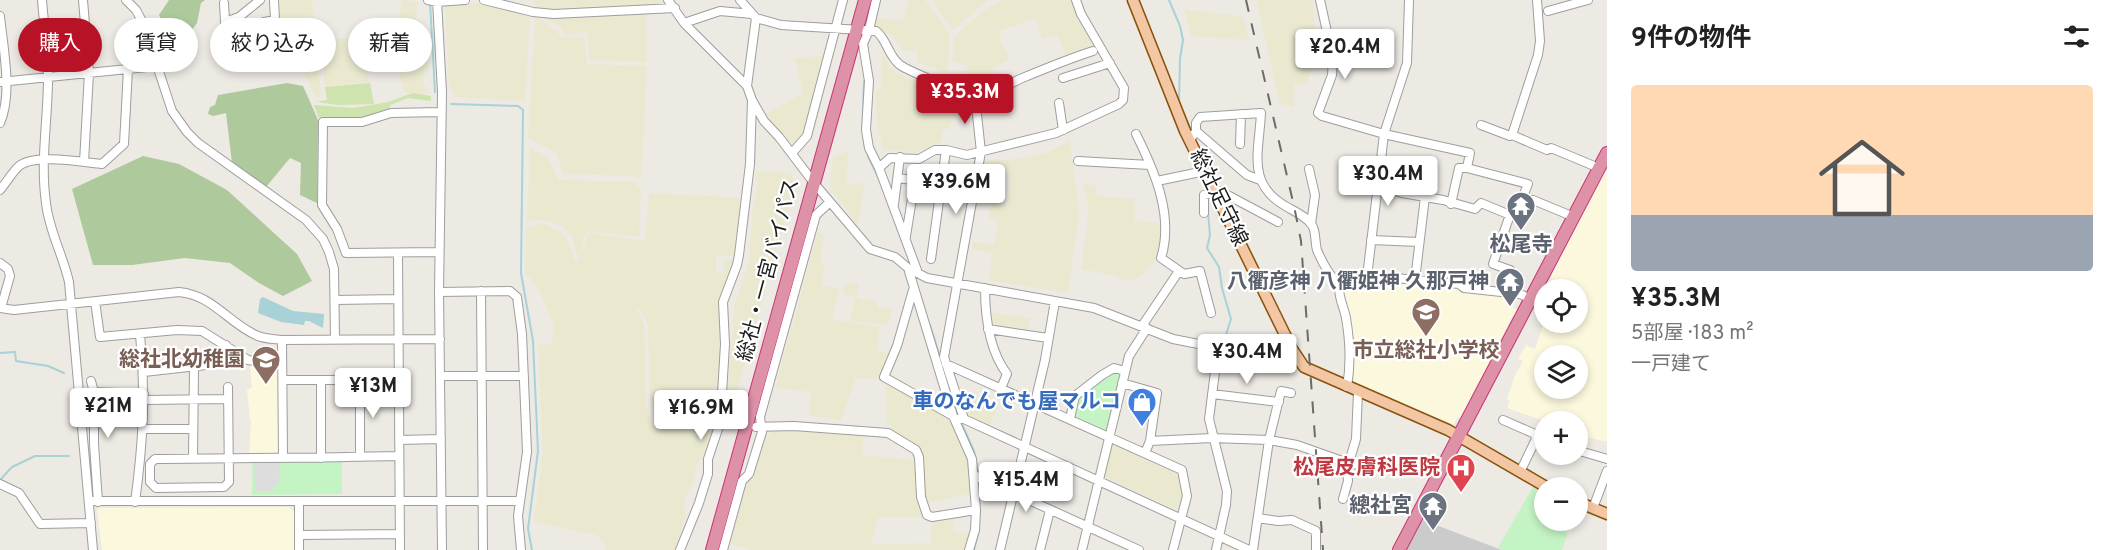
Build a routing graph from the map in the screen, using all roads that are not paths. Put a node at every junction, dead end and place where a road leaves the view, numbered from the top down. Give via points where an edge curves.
1 (42, 0) edge
2 (83, 0) edge
3 (126, 0) edge
4 (260, 0) edge
5 (274, 0) edge
6 (465, 0) edge
7 (484, 0) edge
8 (668, 0) edge
9 (740, 0) edge
10 (843, 0) edge
11 (865, 0) edge
12 (876, 0) edge
13 (1076, 0) edge
14 (1133, 0) edge
15 (1320, 0) edge
16 (1409, 0) edge
17 (1537, 0) edge
18 (1588, 0) edge
19 (434, 1) edge
20 (224, 3) dead end
21 (675, 8) junction
22 (1548, 11) dead end
23 (0, 16) edge
24 (754, 16) junction
25 (140, 18) edge
26 (275, 18) edge
27 (684, 22) junction
28 (834, 29) junction
29 (863, 30) junction
30 (1093, 51) dead end
31 (1110, 63) junction
32 (114, 70) edge
33 (128, 72) edge
34 (159, 72) edge
35 (89, 73) junction
36 (48, 77) junction
37 (1063, 78) dead end
38 (3, 82) edge
39 (747, 86) junction
40 (975, 96) junction
41 (752, 100) junction
42 (1059, 103) dead end
43 (441, 112) junction
44 (1241, 114) junction
45 (0, 123) edge
46 (1481, 125) dead end
47 (1063, 130) junction
48 (1136, 134) dead end
49 (1384, 134) junction
50 (1193, 135) junction
51 (1512, 135) junction
52 (1240, 144) dead end
53 (946, 150) junction
54 (981, 152) junction
55 (792, 153) junction
56 (1607, 153) edge
57 (900, 157) junction
58 (44, 160) junction
59 (1078, 161) dead end
60 (84, 162) junction
61 (1150, 165) junction
62 (1427, 166) dead end
63 (879, 168) junction
64 (1467, 168) junction
65 (1602, 168) edge
66 (1309, 169) dead end
67 (1205, 171) junction
68 (898, 178) junction
69 (915, 180) junction
70 (1260, 180) junction
71 (942, 181) junction
72 (1157, 181) junction
73 (814, 183) junction
74 (974, 183) junction
75 (1377, 186) junction
76 (0, 190) edge
77 (1215, 192) junction
78 (1423, 196) junction
79 (1522, 200) junction
80 (830, 202) junction
81 (1452, 204) junction
82 (894, 205) junction
83 (1204, 213) dead end
84 (1510, 215) junction
85 (1574, 217) junction
86 (1278, 222) dead end
87 (1311, 224) junction
88 (906, 236) junction
89 (1371, 240) junction
90 (1419, 242) junction
91 (440, 252) junction
92 (398, 253) junction
93 (931, 259) dead end
94 (0, 263) edge
95 (913, 270) junction
96 (1179, 271) junction
97 (1366, 277) junction
98 (1415, 280) junction
99 (957, 283) junction
100 (1339, 285) junction
101 (985, 288) junction
102 (914, 289) junction
103 (481, 291) junction
104 (439, 292) junction
105 (1508, 293) junction
106 (1531, 298) junction
107 (398, 299) junction
108 (335, 300) junction
109 (95, 301) junction
110 (1055, 301) junction
111 (71, 303) junction
112 (0, 308) edge
113 (1211, 313) dead end
114 (1144, 327) junction
115 (988, 329) junction
116 (140, 334) junction
117 (1048, 338) junction
118 (335, 339) junction
119 (440, 339) junction
120 (282, 340) junction
121 (399, 340) junction
122 (226, 345) junction
123 (1218, 348) junction
124 (1299, 361) junction
125 (946, 364) junction
126 (282, 365) junction
127 (194, 368) junction
128 (1125, 371) junction
129 (144, 372) junction
130 (440, 376) junction
131 (481, 376) junction
132 (524, 376) junction
133 (283, 380) junction
134 (321, 380) junction
135 (360, 380) junction
136 (399, 380) junction
137 (90, 381) dead end
138 (1122, 383) junction
139 (228, 387) dead end
140 (1347, 387) junction
141 (1001, 388) junction
142 (94, 392) junction
143 (1358, 392) junction
144 (1291, 393) dead end
145 (1212, 394) junction
146 (144, 397) junction
147 (228, 399) junction
148 (194, 400) junction
149 (1034, 402) junction
150 (1279, 402) junction
151 (724, 411) junction
152 (959, 419) junction
153 (1070, 419) junction
154 (1503, 420) dead end
155 (89, 421) junction
156 (748, 421) junction
157 (761, 428) junction
158 (144, 429) junction
159 (193, 429) junction
160 (1534, 434) edge
161 (1459, 436) junction
162 (1108, 437) junction
163 (1212, 438) junction
164 (441, 439) junction
165 (399, 440) junction
166 (1269, 440) junction
167 (1150, 441) junction
168 (1534, 443) edge
169 (1024, 447) junction
170 (1145, 453) junction
171 (1588, 454) edge
172 (399, 456) junction
173 (360, 457) junction
174 (193, 458) junction
175 (228, 458) junction
176 (283, 458) junction
177 (321, 458) junction
178 (1607, 459) edge
179 (1348, 463) junction
180 (1442, 469) junction
181 (1607, 471) edge
182 (1520, 472) junction
183 (977, 476) junction
184 (1534, 480) edge
185 (1099, 481) junction
186 (0, 484) edge
187 (1013, 493) junction
188 (1343, 499) dead end
189 (483, 500) junction
190 (88, 501) junction
191 (98, 501) junction
192 (299, 501) junction
193 (400, 501) junction
194 (441, 501) junction
195 (519, 501) junction
196 (135, 502) junction
197 (1588, 506) edge
198 (1593, 508) junction
199 (976, 510) junction
200 (1050, 510) junction
201 (1607, 514) edge
202 (1180, 518) junction
203 (1258, 518) junction
204 (91, 523) junction
205 (1088, 526) junction
206 (400, 534) junction
207 (299, 535) junction
208 (1221, 537) junction
209 (1128, 548) edge
210 (93, 550) edge
211 (299, 550) edge
212 (400, 550) edge
213 (442, 550) edge
214 (483, 550) edge
215 (521, 550) edge
216 (680, 550) edge
217 (712, 550) edge
218 (723, 550) edge
219 (969, 550) edge
220 (1000, 550) edge
221 (1040, 550) edge
222 (1082, 550) edge
223 (1139, 550) edge
224 (1173, 550) edge
225 (1216, 550) edge
226 (1251, 550) edge
227 (1316, 550) edge
228 (1399, 550) edge

1 - 36 street
2 - 35 street
3 - 25 street
4 - 20 street via 239,17 225,22
5 - 26 street
6 - 19 street
7 - 21 street via 554,14
8 - 21 street
9 - 24 street
10 - 28 street
11 - 29 highway, 総社・一宮バイパス
12 - 29 street
13 - 31 street
14 - 50 main road, 総社足守線
15 - 49 street via 1334,59 1318,113
16 - 49 street via 1407,63
17 - 51 street via 1538,55
18 - 22 street
19 - 43 street
21 - 27 street
23 - 38 street
24 - 27 street via 720,11
24 - 28 street via 781,25
24 - 39 street
27 - 39 street
28 - 29 street
28 - 55 street via 807,136
29 - 40 street via 881,35 899,64
29 - 63 street via 868,81 866,130
29 - 73 highway, 総社・一宮バイパス
30 - 40 street
31 - 37 street
31 - 47 street via 1124,88 1123,100
32 - 35 street
33 - 60 street via 124,144 102,164
34 - 108 street via 172,111 187,132 315,229 334,269
35 - 36 street
35 - 60 street
36 - 38 street
36 - 58 street
38 - 45 street via 5,110
39 - 41 street
40 - 54 street
41 - 55 street via 764,121
41 - 151 street via 750,164 739,255 723,302
42 - 47 street
43 - 91 street
43 - 92 street via 391,113 362,122 323,122 322,205 346,253
44 - 50 street via 1200,117
44 - 52 street
44 - 70 street via 1261,113 1257,163
46 - 51 street
47 - 54 street
48 - 61 street
49 - 64 street via 1470,153
49 - 75 street
50 - 67 main road, 総社足守線
50 - 70 street via 1247,175
51 - 65 street
53 - 54 street via 967,155
53 - 57 street via 935,150 919,159
53 - 71 street
54 - 74 street
55 - 73 street
56 - 65 highway
57 - 63 street via 890,158
57 - 68 street
58 - 60 street
58 - 76 street via 19,166
58 - 111 street via 46,204 65,263
59 - 61 street
61 - 72 street
62 - 78 street
63 - 82 street
64 - 79 street via 1528,184
64 - 81 street via 1459,168
65 - 85 highway
66 - 87 street via 1315,195
67 - 72 street
67 - 77 main road, 総社足守線
68 - 69 street
68 - 82 street
69 - 71 street
69 - 88 street
70 - 87 street via 1275,200
71 - 74 street
71 - 93 street
72 - 96 street via 1167,224 1161,258
73 - 80 street
73 - 156 highway, 総社・一宮バイパス
74 - 99 street
75 - 78 street
75 - 89 street
77 - 83 street via 1204,195
77 - 86 street via 1220,191
77 - 124 main road, 総社足守線
78 - 81 street
78 - 90 street
79 - 84 street via 1513,206
79 - 85 street via 1533,200
80 - 95 street via 870,249 895,257
80 - 157 street via 816,215 760,417
81 - 84 street via 1475,209 1481,203
82 - 88 street
84 - 105 street via 1492,264 1510,270
85 - 106 highway
87 - 100 street via 1317,249
88 - 95 street
89 - 90 street
89 - 97 street
90 - 98 street
91 - 92 street
91 - 104 street
92 - 107 street
94 - 112 street via 10,276
95 - 99 street via 927,278
95 - 102 street
96 - 113 street via 1200,271
96 - 114 street
97 - 98 street
97 - 100 street via 1347,278
98 - 105 street
99 - 101 street
99 - 125 street
100 - 140 street via 1350,369
101 - 110 street
101 - 115 street
102 - 152 street
102 - 152 street via 884,377
103 - 104 street
103 - 131 street
103 - 132 street via 510,291 517,297
104 - 119 street
105 - 106 street
106 - 161 highway
107 - 108 street
107 - 121 street
108 - 118 street
109 - 111 street
109 - 116 street via 100,337
109 - 120 street via 185,293 204,298 252,333
110 - 114 street via 1094,308
110 - 117 street
111 - 112 street
111 - 155 street
114 - 123 street via 1173,339
114 - 128 street
115 - 117 street
115 - 141 street via 999,364 1007,374
116 - 122 street via 193,329 211,334
116 - 129 street
117 - 149 street
118 - 120 street
118 - 121 street
119 - 121 street
119 - 130 street
120 - 126 street
121 - 136 street
122 - 126 street via 250,360
122 - 127 street via 212,362
123 - 124 street
123 - 145 street
124 - 140 main road via 1311,371
125 - 141 street
125 - 152 street
126 - 133 street
127 - 129 street
127 - 148 street
128 - 138 street
128 - 153 street via 1114,368 1075,396
129 - 146 street
130 - 131 street
130 - 164 street
131 - 132 street
131 - 189 street
132 - 195 street via 527,452
133 - 134 street
133 - 176 street
134 - 135 street
134 - 177 street
135 - 136 street
135 - 173 street
136 - 165 street
137 - 142 street
138 - 162 street
138 - 167 street via 1156,393
139 - 147 street
140 - 143 main road
141 - 149 street
142 - 146 street
142 - 155 street
143 - 161 main road
143 - 179 street via 1356,439
144 - 150 street via 1281,391
145 - 150 street
145 - 163 street
146 - 148 street
146 - 158 street
147 - 148 street
147 - 175 street
148 - 159 street
149 - 153 street
149 - 169 street
150 - 166 street
151 - 156 street
151 - 216 street via 699,503
152 - 169 street
152 - 183 street
153 - 162 street
154 - 160 street
155 - 190 street
155 - 191 street
156 - 157 street
156 - 217 highway, 総社・一宮バイパス
157 - 199 street via 795,426 888,433 916,450 927,515
157 - 218 street
158 - 159 street
158 - 196 street
159 - 174 street
161 - 180 highway
161 - 182 main road
162 - 170 street
162 - 185 street
163 - 166 street
163 - 167 street
163 - 208 street via 1227,491
164 - 165 street
164 - 194 street
165 - 172 street
166 - 179 street via 1298,445
166 - 203 street
167 - 170 street
168 - 182 street
169 - 185 street
169 - 187 street
170 - 202 street via 1182,470 1187,496
171 - 178 street
172 - 173 street
172 - 193 street
173 - 177 street
174 - 175 street
174 - 175 street via 155,459 150,464 150,482 156,488 224,487 229,482
175 - 176 street
176 - 177 street
179 - 180 street via 1431,465
179 - 188 street
180 - 228 highway
181 - 198 street
182 - 184 main road
183 - 187 street
183 - 199 street
185 - 202 street
185 - 205 street
186 - 204 street via 19,494 40,524
187 - 200 street
187 - 220 street
189 - 194 street
189 - 195 street
189 - 214 street
190 - 191 street
190 - 204 street
191 - 196 street
192 - 193 street
192 - 196 street
192 - 207 street
193 - 194 street
193 - 206 street
194 - 213 street
195 - 215 street
197 - 198 main road
198 - 201 main road
199 - 219 street
200 - 205 street
200 - 221 street
202 - 208 street
202 - 224 street
203 - 226 street
203 - 227 street via 1292,520 1316,531
204 - 210 street
205 - 209 street
205 - 222 street
206 - 207 street
206 - 212 street
207 - 211 street
208 - 225 street
208 - 226 street
209 - 223 street

